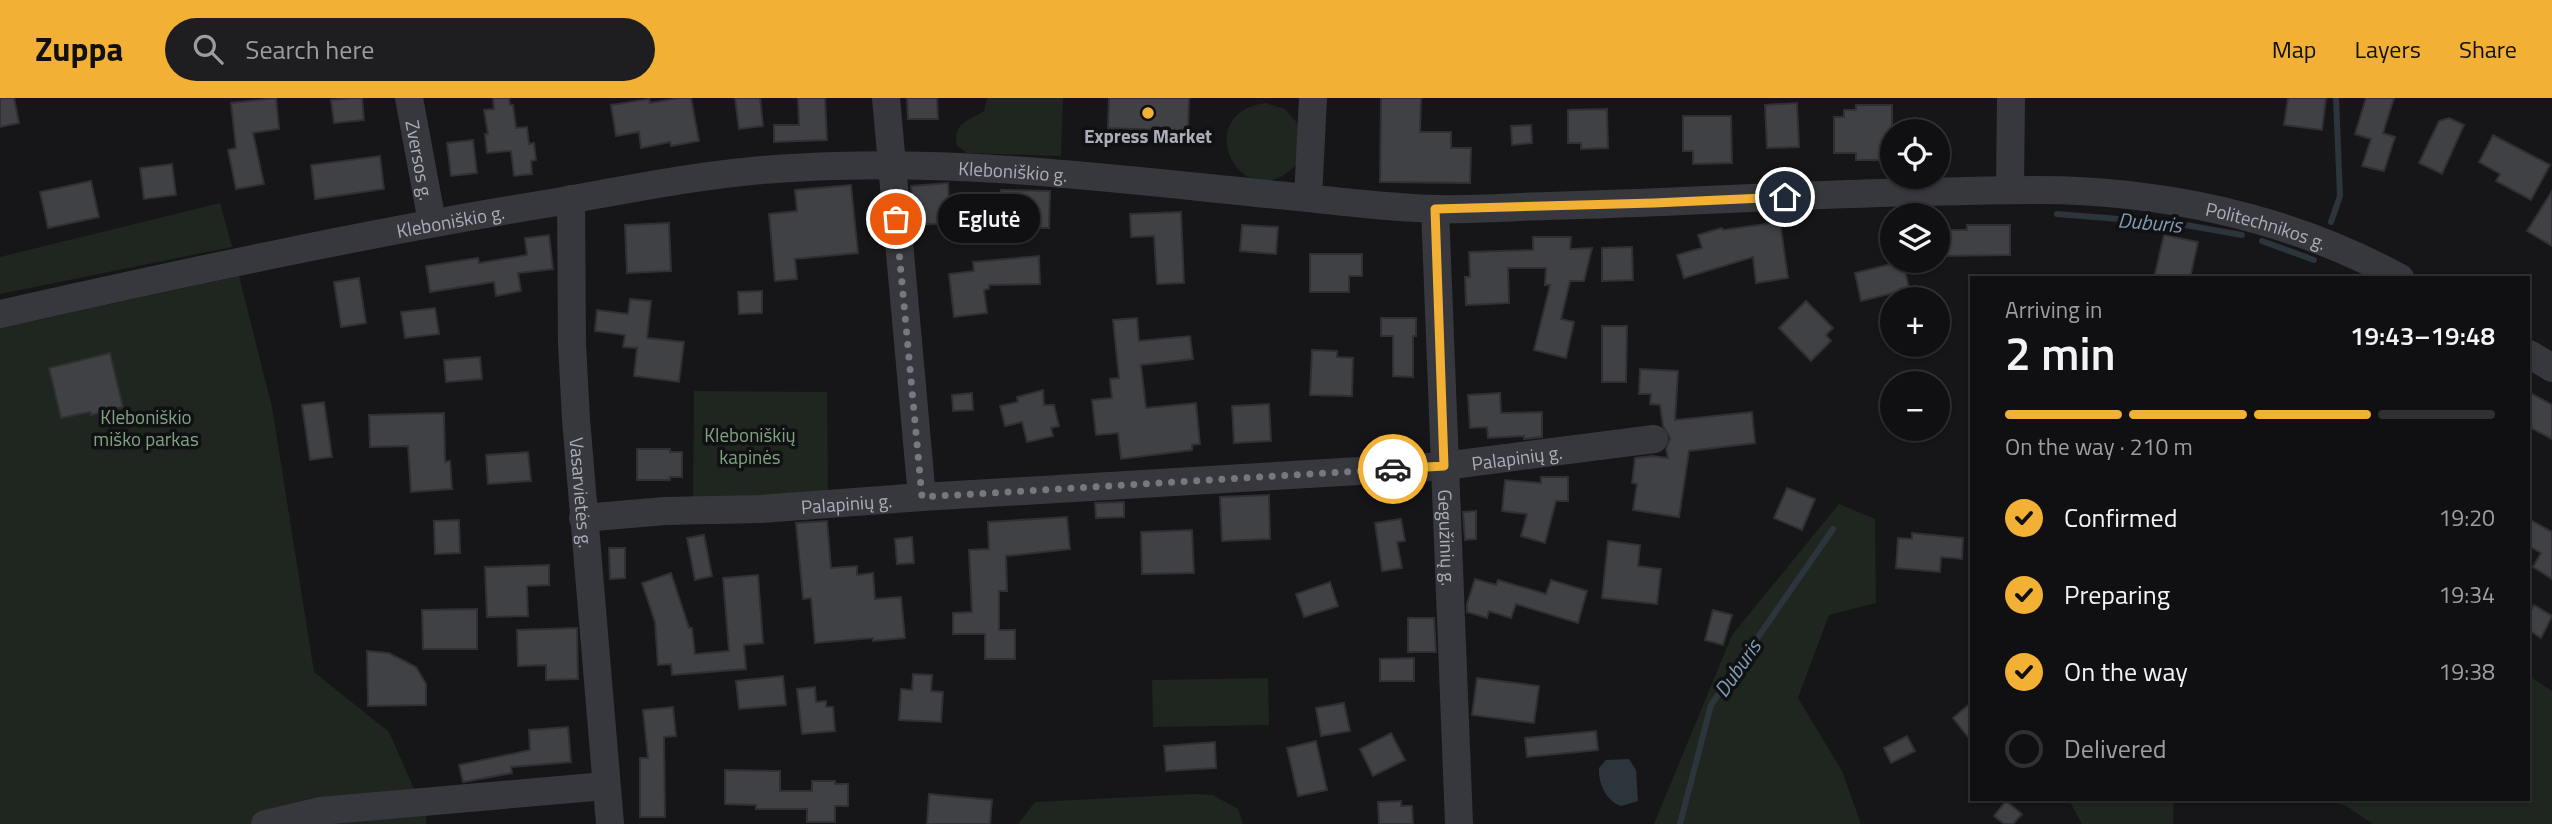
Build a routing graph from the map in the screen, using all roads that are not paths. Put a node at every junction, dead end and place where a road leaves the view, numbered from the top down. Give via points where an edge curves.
1 (409, 98) edge
2 (886, 98) edge
3 (1313, 98) edge
4 (2011, 98) edge
5 (891, 166) junction
6 (2010, 190) junction
7 (2040, 190) joint
8 (1308, 198) junction
9 (571, 199) junction
10 (1435, 209) junction
11 (432, 222) junction
12 (2396, 276) edge
13 (0, 314) edge
14 (2530, 355) edge
15 (2552, 368) edge
16 (1654, 439) dead end
17 (1444, 466) junction
18 (922, 497) junction
19 (583, 518) junction
20 (605, 786) junction
21 (265, 824) edge
22 (610, 824) edge
23 (1459, 824) edge

1 - 11 street, Zversos g.
2 - 5 street
3 - 8 street
4 - 6 street
5 - 8 street, Kleboniškio g. via 1061,172
5 - 9 street, Kleboniškio g. via 793,167 725,174
5 - 18 street
6 - 7 street, Kleboniškio g.
6 - 10 street, Kleboniškio g.
7 - 12 street, Politechnikos g. via 2184,203 2258,219 2327,243
8 - 10 street, Kleboniškio g.
9 - 11 street, Kleboniškio g.
9 - 19 street, Vasarvietės g. via 572,344
10 - 17 street, Gegužinių g.
11 - 13 street, Kleboniškio g.
14 - 15 street
16 - 17 street, Palapinių g.
17 - 18 street, Palapinių g.
17 - 23 street, Gegužinių g.
18 - 19 street, Palapinių g.
19 - 20 street, Vasarvietės g.
20 - 21 street via 320,811
20 - 22 street, Vasarvietės g.

